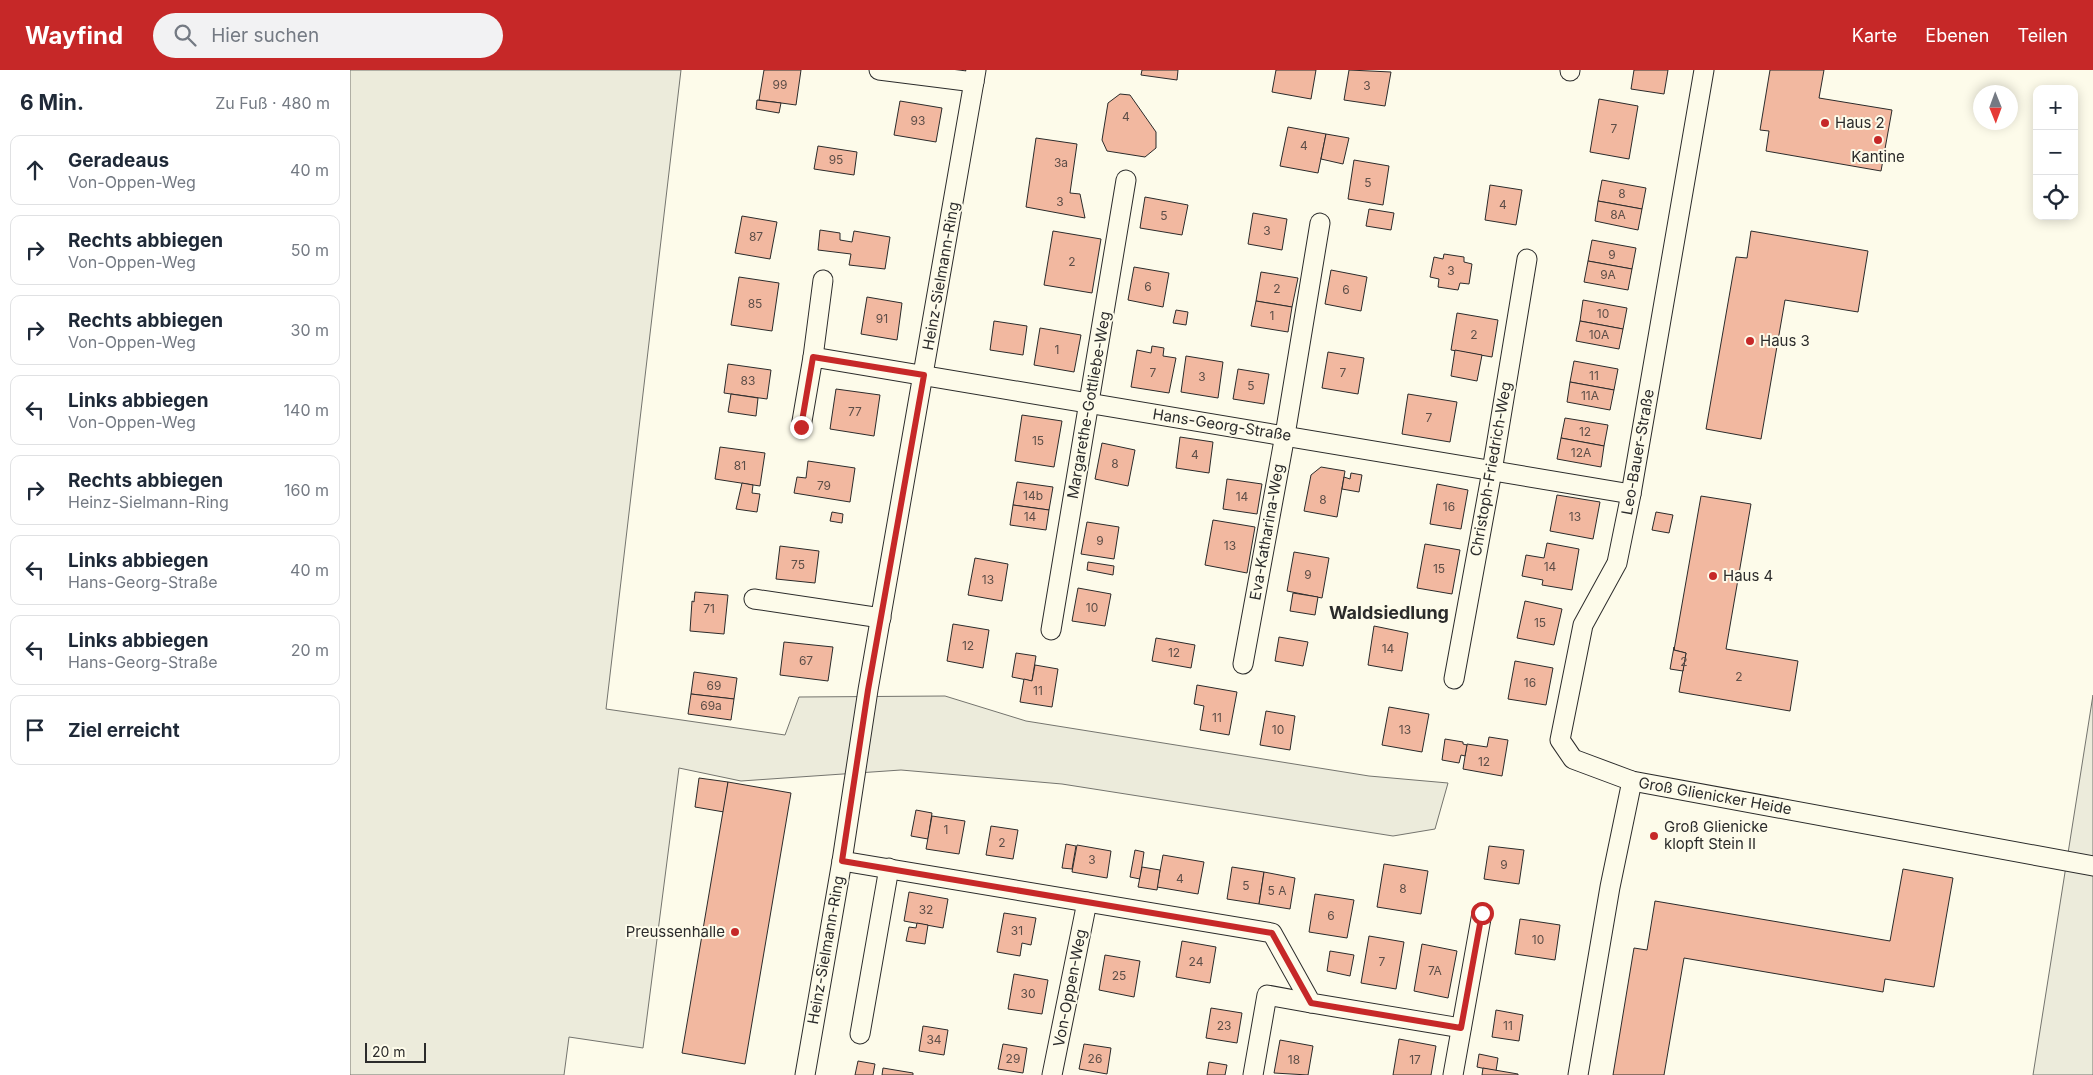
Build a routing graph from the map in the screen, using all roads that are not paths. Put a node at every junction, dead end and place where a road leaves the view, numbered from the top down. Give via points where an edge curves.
1 (880, 70) edge
2 (1704, 70) edge
3 (975, 76) edge
4 (1126, 180) dead end
5 (1320, 222) dead end
6 (1527, 259) dead end
7 (823, 280) dead end
8 (813, 357) junction
9 (924, 375) junction
10 (1090, 404) junction
11 (801, 427) dead end
12 (1285, 435) junction
13 (1492, 471) junction
14 (1631, 494) junction
15 (754, 599) dead end
16 (881, 618) junction
17 (1051, 630) dead end
18 (1243, 664) dead end
19 (1454, 679) dead end
20 (1632, 781) junction
21 (842, 861) junction
22 (2093, 866) edge
23 (889, 868) junction
24 (1088, 902) junction
25 (1482, 913) dead end
26 (1311, 1003) junction
27 (1461, 1028) junction
28 (860, 1034) dead end
29 (805, 1075) edge
30 (1052, 1075) edge
31 (1253, 1075) edge
32 (1453, 1075) edge
33 (1578, 1075) edge

1 - 3 street, Heinz-Sielmann-Ring
2 - 14 street, Leo-Bauer-Straße
3 - 9 street, Heinz-Sielmann-Ring
4 - 10 street, Margarethe-Gottliebe-Weg
5 - 12 street, Eva-Katharina-Weg
6 - 13 street, Christoph-Friedrich-Weg
7 - 8 street
8 - 9 street, Hans-Georg-Straße
8 - 11 street
9 - 10 street, Hans-Georg-Straße
9 - 16 street, Heinz-Sielmann-Ring
10 - 12 street, Hans-Georg-Straße
10 - 17 street, Margarethe-Gottliebe-Weg
12 - 13 street, Hans-Georg-Straße
12 - 18 street, Eva-Katharina-Weg
13 - 14 street, Hans-Georg-Straße
13 - 19 street, Christoph-Friedrich-Weg
14 - 20 street, Leo-Bauer-Straße via 1618,563 1583,624 1560,740 1573,759
15 - 16 street
16 - 21 street, Heinz-Sielmann-Ring
20 - 22 street, Groß Glienicker Heide
20 - 33 street, Groß Glienicker Heide
21 - 23 street
21 - 29 street, Heinz-Sielmann-Ring
23 - 24 street
23 - 28 street
24 - 26 street via 1272,933
24 - 30 street, Von-Oppen-Weg
25 - 27 street
26 - 27 street
26 - 31 street via 1267,995
27 - 32 street

